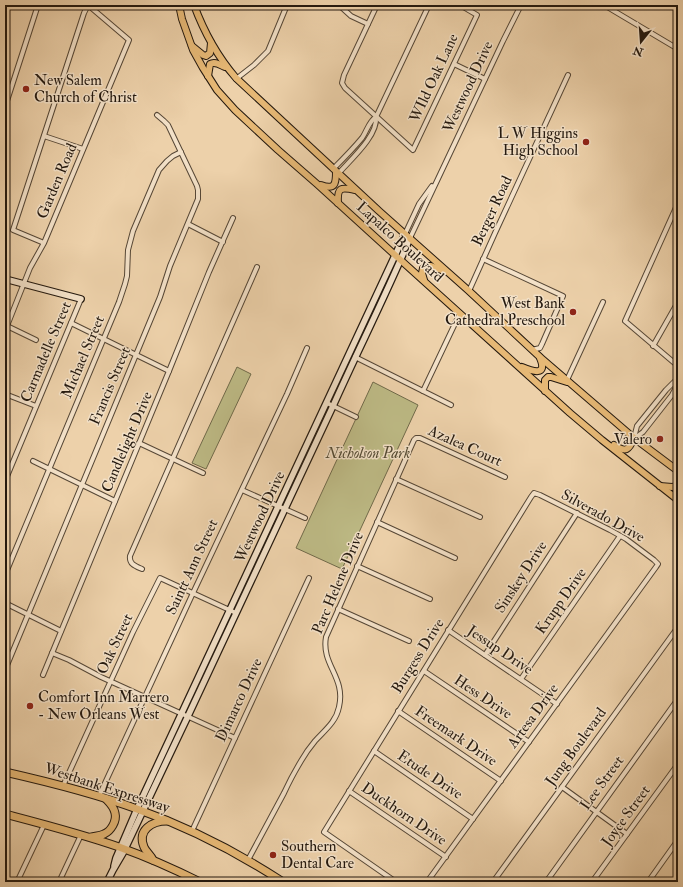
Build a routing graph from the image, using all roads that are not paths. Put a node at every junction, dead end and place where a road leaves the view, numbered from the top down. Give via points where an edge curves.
1 (38, 5) edge
2 (179, 5) edge
3 (194, 5) edge
4 (287, 5) edge
5 (339, 5) edge
6 (377, 5) edge
7 (429, 5) edge
8 (460, 5) edge
9 (521, 5) edge
10 (604, 5) edge
11 (368, 24) junction
12 (211, 43) junction
13 (191, 45) junction
14 (678, 49) edge
15 (454, 64) junction
16 (227, 67) junction
17 (568, 75) dead end
18 (208, 76) junction
19 (236, 79) junction
20 (485, 79) junction
21 (5, 107) edge
22 (157, 115) dead end
23 (376, 117) junction
24 (44, 136) junction
25 (83, 149) junction
26 (181, 152) junction
27 (336, 172) junction
28 (438, 180) junction
29 (317, 184) junction
30 (357, 191) junction
31 (338, 203) junction
32 (678, 203) edge
33 (233, 218) dead end
34 (188, 224) junction
35 (407, 236) junction
36 (223, 242) junction
37 (44, 243) junction
38 (395, 255) junction
39 (483, 259) junction
40 (401, 260) junction
41 (257, 267) dead end
42 (447, 272) junction
43 (5, 279) edge
44 (424, 281) junction
45 (24, 284) junction
46 (469, 292) junction
47 (81, 299) joint
48 (603, 302) dead end
49 (678, 302) edge
50 (460, 313) junction
51 (71, 323) junction
52 (7, 326) junction
53 (5, 331) edge
54 (103, 339) junction
55 (36, 340) dead end
56 (653, 346) junction
57 (307, 348) dead end
58 (532, 350) junction
59 (136, 355) junction
60 (538, 356) junction
61 (355, 357) junction
62 (518, 366) junction
63 (678, 366) edge
64 (169, 371) junction
65 (678, 378) edge
66 (569, 382) junction
67 (678, 384) edge
68 (423, 391) junction
69 (545, 391) junction
70 (5, 394) edge
71 (327, 403) junction
72 (451, 405) dead end
73 (36, 406) junction
74 (333, 406) junction
75 (356, 417) dead end
76 (591, 430) junction
77 (416, 438) joint
78 (634, 438) junction
79 (139, 443) junction
80 (173, 458) junction
81 (33, 461) dead end
82 (49, 469) junction
83 (678, 471) edge
84 (203, 473) dead end
85 (505, 477) dead end
86 (396, 479) junction
87 (5, 481) edge
88 (82, 485) junction
89 (660, 486) junction
90 (678, 486) edge
91 (242, 490) junction
92 (534, 493) joint
93 (678, 500) edge
94 (115, 501) junction
95 (278, 506) junction
96 (285, 510) junction
97 (577, 513) junction
98 (480, 517) dead end
99 (305, 518) dead end
100 (377, 522) junction
101 (620, 536) junction
102 (455, 558) dead end
103 (658, 564) joint
104 (357, 566) junction
105 (142, 569) dead end
106 (5, 575) edge
107 (309, 578) dead end
108 (193, 592) junction
109 (430, 599) dead end
110 (5, 603) edge
111 (338, 609) junction
112 (230, 610) junction
113 (236, 613) junction
114 (28, 615) junction
115 (678, 627) edge
116 (448, 630) junction
117 (61, 631) junction
118 (409, 641) dead end
119 (52, 653) junction
120 (485, 655) junction
121 (5, 670) edge
122 (424, 671) junction
123 (43, 675) dead end
124 (521, 679) junction
125 (111, 681) junction
126 (145, 696) junction
127 (678, 699) edge
128 (557, 704) junction
129 (398, 711) junction
130 (182, 713) junction
131 (188, 716) junction
132 (235, 738) junction
133 (529, 742) junction
134 (374, 751) junction
135 (678, 764) edge
136 (5, 772) edge
137 (501, 781) junction
138 (63, 786) junction
139 (562, 786) junction
140 (349, 791) junction
141 (102, 797) junction
142 (140, 810) junction
143 (596, 812) junction
144 (5, 814) edge
145 (473, 819) junction
146 (169, 821) junction
147 (44, 825) junction
148 (192, 831) junction
149 (627, 834) junction
150 (85, 836) junction
151 (678, 840) edge
152 (122, 848) junction
153 (446, 857) junction
154 (154, 860) junction
155 (248, 860) junction
156 (17, 882) edge
157 (58, 882) edge
158 (107, 882) edge
159 (200, 882) edge
160 (283, 882) edge
161 (396, 882) edge
162 (428, 882) edge
163 (493, 882) edge
164 (546, 882) edge
165 (592, 882) edge
166 (648, 882) edge

1 - 21 street
2 - 13 main road, Lapalco Boulevard
3 - 12 main road, Lapalco Boulevard
4 - 19 street via 268,50
5 - 11 street via 351,16
6 - 11 street
7 - 23 street
8 - 15 street, WIld Oak Lane via 477,15
9 - 20 street, Westwood Drive
10 - 14 street
11 - 23 street via 342,83
12 - 13 main road via 210,53 206,56
12 - 16 main road, Lapalco Boulevard
13 - 18 main road, Lapalco Boulevard
15 - 20 street
15 - 23 street, WIld Oak Lane via 413,150
16 - 18 main road via 216,63 210,64
16 - 19 main road, Lapalco Boulevard
17 - 39 street, Berger Road
18 - 29 main road, Lapalco Boulevard via 236,110
19 - 27 main road, Lapalco Boulevard
20 - 28 street, Westwood Drive
22 - 26 street, Francis Street via 168,125
23 - 27 street via 376,124 366,144
24 - 25 street
24 - 25 street, Garden Road via 88,5 129,40
24 - 37 street via 13,230
25 - 37 street, Garden Road
26 - 34 street, Francis Street via 198,190 198,199
26 - 54 street, Michael Street via 166,161 159,170 133,230 128,250 125,284
27 - 29 main road via 336,182 333,186
27 - 30 main road, Lapalco Boulevard
28 - 35 street, Westwood Drive
28 - 35 street, Westwood Drive via 419,204
29 - 31 main road, Lapalco Boulevard
30 - 31 main road via 344,188 340,190
30 - 35 main road, Lapalco Boulevard
31 - 38 main road, Lapalco Boulevard
32 - 56 street via 625,321
33 - 36 street, Candlelight Drive
34 - 36 street
34 - 59 street, Francis Street
35 - 38 street, Westwood Drive
35 - 40 street, Westwood Drive
35 - 42 main road, Lapalco Boulevard
36 - 64 street, Candlelight Drive
37 - 45 street, Garden Road
38 - 40 main road, Lapalco Boulevard
38 - 71 street, Westwood Drive
39 - 46 street, Berger Road
39 - 58 street via 563,296 540,348
40 - 44 main road, Lapalco Boulevard
40 - 61 street, Westwood Drive
41 - 80 street
42 - 44 main road via 427,266 423,268
42 - 46 main road, Lapalco Boulevard
43 - 45 street
44 - 50 main road, Lapalco Boulevard
45 - 47 street
45 - 52 street, Garden Road
46 - 58 main road, Lapalco Boulevard
47 - 51 street, Carmadelle Street
48 - 66 street
49 - 56 street
50 - 62 main road, Lapalco Boulevard
50 - 68 street
51 - 54 street
51 - 73 street, Carmadelle Street
52 - 53 street, Garden Road
52 - 55 street
54 - 59 street
54 - 82 street, Michael Street
56 - 63 street
57 - 91 street, Saintt Ann Street
58 - 60 main road, Lapalco Boulevard
59 - 64 street
59 - 88 street, Francis Street
60 - 62 main road via 542,367 538,372
60 - 66 main road, Lapalco Boulevard
61 - 68 street
61 - 74 street, Westwood Drive
62 - 69 main road, Lapalco Boulevard
64 - 79 street, Candlelight Drive
65 - 78 street via 637,426
66 - 69 main road via 548,377 545,380
66 - 78 main road, Lapalco Boulevard
67 - 78 street via 643,432
68 - 72 street
69 - 76 main road, Lapalco Boulevard
70 - 73 street
71 - 74 street
71 - 95 street, Westwood Drive
73 - 87 street, Carmadelle Street
74 - 75 street
74 - 96 street, Westwood Drive
76 - 78 main road via 621,449 629,448
76 - 89 main road, Lapalco Boulevard
77 - 85 street, Azalea Court
77 - 86 street, Parc Helene Drive
78 - 83 main road, Lapalco Boulevard
79 - 80 street
79 - 94 street, Candlelight Drive
80 - 84 street
80 - 105 street via 130,556 132,564
81 - 82 street
82 - 88 street
82 - 106 street, Michael Street
86 - 98 street
86 - 100 street, Parc Helene Drive
88 - 94 street
88 - 114 street, Francis Street
89 - 90 main road
89 - 93 main road, Lapalco Boulevard
91 - 95 street
91 - 108 street, Saintt Ann Street
92 - 97 street, Silverado Drive
92 - 116 street, Burgess Drive
94 - 117 street, Candlelight Drive
95 - 96 street
95 - 112 street, Westwood Drive
96 - 99 street
96 - 113 street, Westwood Drive
97 - 101 street, Silverado Drive
97 - 120 street, Sinskey Drive
100 - 102 street
100 - 104 street, Parc Helene Drive
101 - 103 street, Silverado Drive
101 - 124 street, Krupp Drive
103 - 128 street, Artesa Drive
104 - 109 street
104 - 111 street, Parc Helene Drive
107 - 132 street, Dimarco Drive
108 - 112 street
108 - 125 street, Oak Street via 160,578
108 - 126 street, Saintt Ann Street
110 - 114 street
111 - 118 street
111 - 155 street, Parc Helene Drive via 325,644 328,662 340,687 337,714 331,725 301,760
112 - 113 street
112 - 130 street, Westwood Drive
113 - 131 street, Westwood Drive
114 - 117 street
114 - 121 street, Francis Street
115 - 139 street, Jung Boulevard
116 - 120 street, Jessup Drive
116 - 122 street, Burgess Drive
117 - 119 street, Candlelight Drive
119 - 123 street, Candlelight Drive
119 - 125 street
120 - 124 street, Jessup Drive
122 - 129 street, Burgess Drive
122 - 133 street, Hess Drive
124 - 128 street, Jessup Drive
125 - 126 street
125 - 138 street, Oak Street
126 - 130 street
126 - 141 street, Saintt Ann Street
127 - 143 street, Lee Street
128 - 133 street, Artesa Drive
129 - 134 street, Burgess Drive
129 - 137 street, Freemark Drive
130 - 131 street
130 - 142 street, Westwood Drive
131 - 132 street
131 - 142 street, Westwood Drive
132 - 148 street, Dimarco Drive
133 - 137 street, Artesa Drive
134 - 140 street, Burgess Drive
134 - 145 street, Etude Drive
135 - 149 street, Joyce Street
136 - 138 highway, Westbank Expressway
137 - 145 street, Artesa Drive
138 - 141 highway, Westbank Expressway
139 - 143 street
139 - 163 street, Jung Boulevard
140 - 153 street, Duckhorn Drive
140 - 161 street, Burgess Drive via 324,832
141 - 142 highway, Westbank Expressway
141 - 150 highway via 115,812 114,823 104,834
142 - 146 highway, Westbank Expressway
142 - 152 street, Westwood Drive
143 - 149 street
143 - 164 street, Lee Street
144 - 147 highway
145 - 153 street, Artesa Drive
146 - 148 highway, Westbank Expressway
146 - 154 highway via 159,821 148,826 144,834 144,847
147 - 150 highway
147 - 156 street
148 - 155 highway, Westbank Expressway
149 - 165 street, Joyce Street
150 - 152 highway
150 - 157 street
151 - 166 street
152 - 154 highway
152 - 158 street, Westwood Drive
153 - 162 street, Artesa Drive
154 - 159 highway
155 - 160 highway, Westbank Expressway

